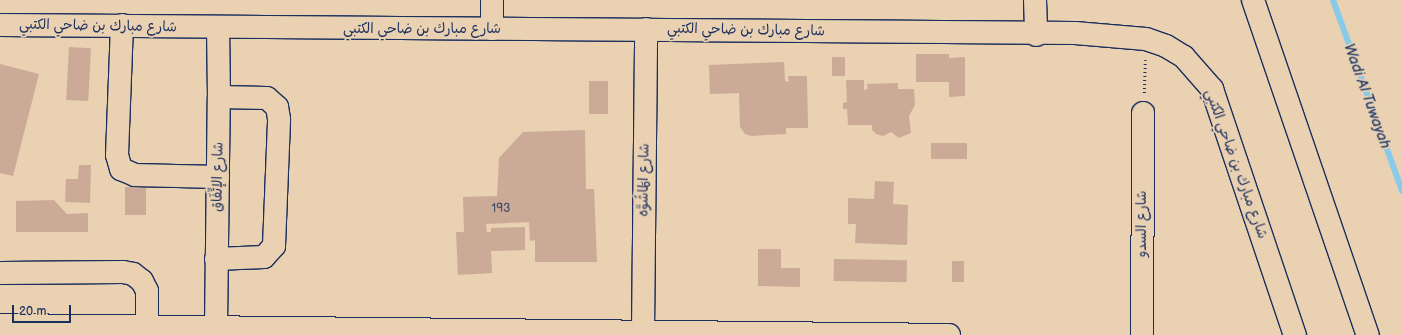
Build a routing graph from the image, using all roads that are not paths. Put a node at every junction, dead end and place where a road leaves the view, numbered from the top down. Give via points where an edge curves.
1 (492, 0) edge
2 (1035, 0) edge
3 (1253, 0) edge
4 (0, 25) edge
5 (122, 25) junction
6 (218, 28) junction
7 (492, 29) junction
8 (646, 29) junction
9 (1036, 34) junction
10 (219, 97) junction
11 (1143, 113) road end
12 (218, 177) junction
13 (216, 258) junction
14 (0, 273) edge
15 (0, 325) edge
16 (147, 326) junction
17 (216, 327) junction
18 (366, 332) edge
19 (643, 332) junction
20 (949, 335) edge
21 (1142, 335) edge
22 (1295, 335) edge
23 (1368, 335) edge

1 - 7 street
2 - 9 street
3 - 23 street
4 - 5 street, شارع مبارك بن ضاحي الكتبي
5 - 6 street, شارع مبارك بن ضاحي الكتبي
5 - 12 street via 117,155 121,169 135,175
6 - 7 street, شارع مبارك بن ضاحي الكتبي
6 - 10 street, شارع الإتِّفَاق
7 - 8 street, شارع مبارك بن ضاحي الكتبي
8 - 9 street, شارع مبارك بن ضاحي الكتبي
8 - 19 street, شارع المَاشُوَّه
9 - 22 street, شارع مبارك بن ضاحي الكتبي via 1099,33 1146,39 1166,46 1184,57 1212,89
10 - 12 street, شارع الإتِّفَاق
10 - 13 street via 267,98 277,107 279,127 274,246 264,256
11 - 21 street, شارع السدو
12 - 13 street, شارع الإتِّفَاق
13 - 17 street, شارع الإتِّفَاق
14 - 16 street via 133,274 142,281 147,291
15 - 16 street
16 - 17 street
17 - 18 street
18 - 19 street
19 - 20 street

